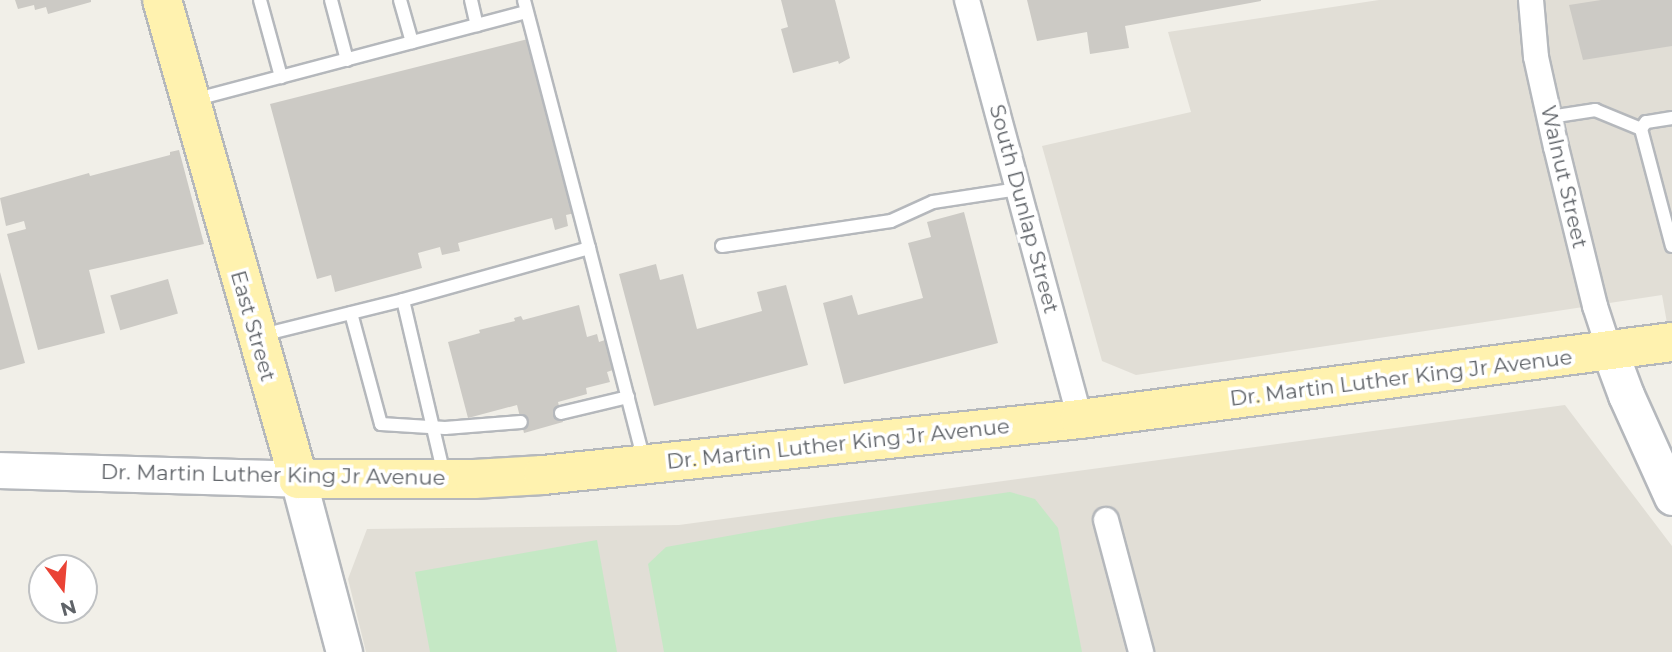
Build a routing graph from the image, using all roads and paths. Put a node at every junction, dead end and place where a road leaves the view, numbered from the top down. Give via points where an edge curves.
1 (162, 0) edge
2 (260, 0) edge
3 (331, 0) edge
4 (400, 0) edge
5 (471, 0) edge
6 (967, 0) edge
7 (1531, 0) edge
8 (526, 6) edge
9 (477, 25) junction
10 (412, 42) junction
11 (347, 60) junction
12 (281, 77) junction
13 (189, 101) junction
14 (1550, 117) junction
15 (1672, 118) edge
16 (1641, 129) junction
17 (1018, 189) junction
18 (1672, 190) edge
19 (1658, 192) junction
20 (722, 246) dead end
21 (1672, 246) edge
22 (589, 248) junction
23 (403, 300) junction
24 (351, 313) junction
25 (256, 336) junction
26 (1672, 342) edge
27 (1610, 352) junction
28 (628, 397) junction
29 (561, 413) dead end
30 (1080, 419) junction
31 (521, 422) dead end
32 (433, 427) junction
33 (645, 464) junction
34 (0, 470) edge
35 (298, 479) junction
36 (445, 479) junction
37 (1672, 497) edge
38 (1106, 520) dead end
39 (344, 652) edge
40 (1141, 652) edge

1 - 13 main road, East Street
2 - 12 lane
3 - 11 lane
4 - 10 lane
5 - 9 lane
6 - 17 street, South Dunlap Street
7 - 14 street, Walnut Street via 1536,57
8 - 9 lane
8 - 22 lane
9 - 10 lane
10 - 11 lane
11 - 12 lane
12 - 13 lane
13 - 25 main road, East Street
14 - 16 lane via 1595,110
14 - 27 street, Walnut Street
15 - 16 lane via 1646,122
16 - 19 lane
17 - 20 lane via 933,202 891,221
17 - 30 street, South Dunlap Street
18 - 19 lane
19 - 21 lane
22 - 23 lane
22 - 28 lane
23 - 24 lane
23 - 32 lane
24 - 25 lane
24 - 32 lane via 381,424
25 - 35 main road, East Street
26 - 27 main road, Dr. Martin Luther King Jr Avenue
27 - 30 main road, Dr. Martin Luther King Jr Avenue
27 - 37 street
28 - 29 lane
28 - 33 lane
30 - 33 main road, Dr. Martin Luther King Jr Avenue
31 - 32 lane
32 - 36 lane
33 - 36 main road, Dr. Martin Luther King Jr Avenue
34 - 35 street, Dr. Martin Luther King Jr Avenue
35 - 36 main road, Dr. Martin Luther King Jr Avenue
35 - 39 street, East Street
38 - 40 street

